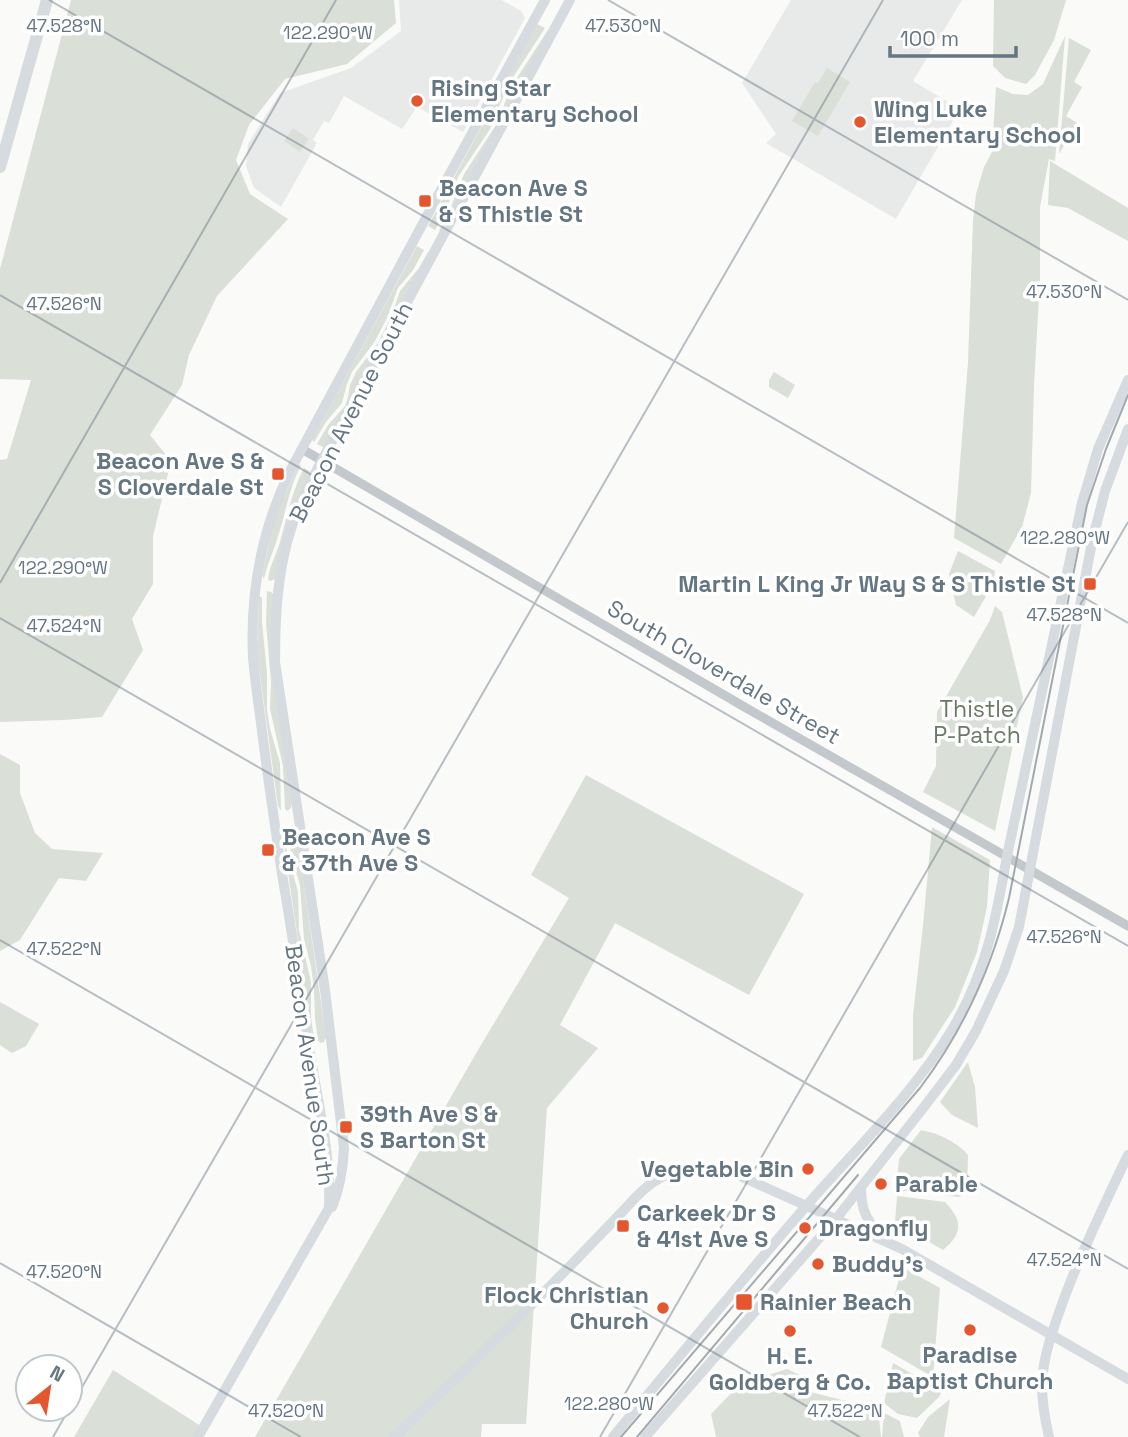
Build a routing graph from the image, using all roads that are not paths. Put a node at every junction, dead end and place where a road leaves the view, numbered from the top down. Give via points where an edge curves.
1 (47, 0) edge
2 (545, 0) edge
3 (570, 0) edge
4 (0, 167) edge
5 (1128, 380) edge
6 (1128, 429) edge
7 (302, 449) junction
8 (322, 460) junction
9 (1007, 856) junction
10 (1030, 870) junction
11 (1128, 926) edge
12 (1128, 1155) edge
13 (861, 1188) junction
14 (807, 1205) junction
15 (328, 1208) junction
16 (836, 1219) junction
17 (882, 1239) junction
18 (1052, 1336) junction
19 (1128, 1379) edge
20 (198, 1437) edge
21 (394, 1437) edge
22 (613, 1437) edge
23 (645, 1437) edge
24 (1049, 1437) edge

1 - 4 highway
2 - 7 main road, Beacon Avenue South
3 - 8 main road, Beacon Avenue South
5 - 9 main road via 1098,449 1082,503
6 - 10 main road via 1092,542
7 - 8 street, South Cloverdale Street
7 - 15 main road, Beacon Avenue South via 283,485 259,563 253,660 273,820 327,1151
8 - 9 street, South Cloverdale Street
8 - 15 main road, Beacon Avenue South via 285,549 275,622 275,662 344,1148 342,1177
9 - 10 street, South Cloverdale Street
9 - 14 main road via 990,941 953,1027 904,1096
10 - 11 street, South Cloverdale Street
10 - 13 main road via 1013,949 976,1031
12 - 18 main road via 1076,1267
13 - 16 main road
13 - 17 main road via 864,1214
14 - 16 main road
14 - 21 main road via 710,1166 659,1178
14 - 22 main road
15 - 20 main road
16 - 17 main road
16 - 23 main road
17 - 18 main road
18 - 19 main road
18 - 24 main road via 1042,1384

